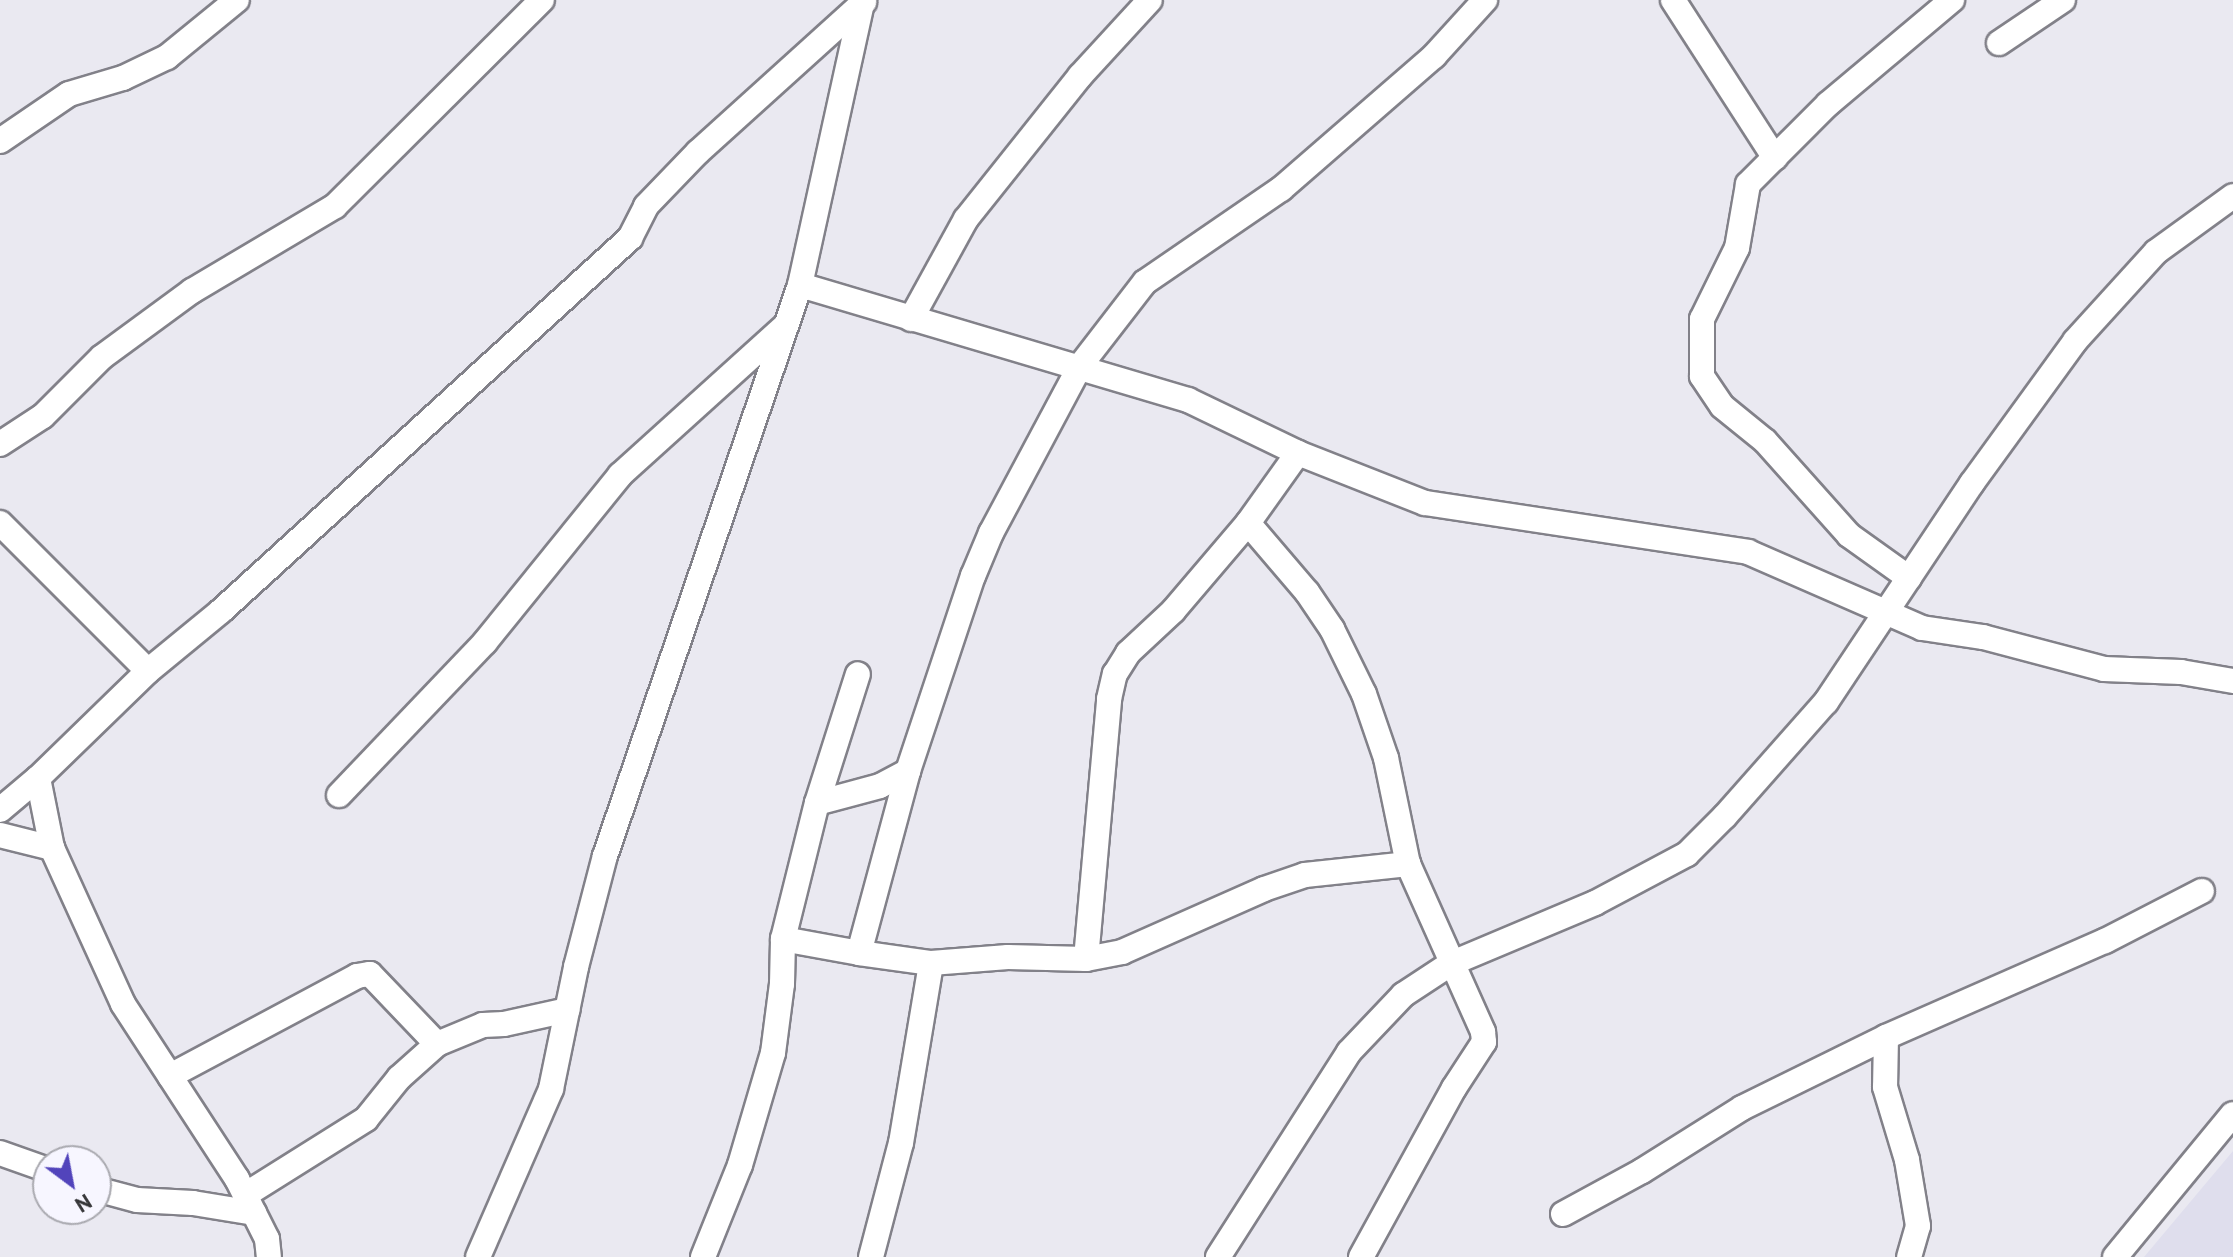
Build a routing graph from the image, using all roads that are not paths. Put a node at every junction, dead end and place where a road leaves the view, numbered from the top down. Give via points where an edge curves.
1 (237, 0) edge
2 (542, 0) edge
3 (1150, 0) edge
4 (1485, 0) edge
5 (1952, 0) edge
6 (2063, 0) edge
7 (862, 1) edge
8 (1676, 1) edge
9 (1999, 43) dead end
10 (0, 141) edge
11 (1775, 158) junction
12 (2233, 196) edge
13 (800, 285) junction
14 (911, 319) junction
15 (786, 325) junction
16 (1080, 366) junction
17 (0, 444) edge
18 (1298, 453) junction
19 (0, 523) edge
20 (1248, 523) junction
21 (1909, 578) junction
22 (1887, 611) junction
23 (148, 671) junction
24 (858, 674) dead end
25 (2233, 681) edge
26 (908, 771) junction
27 (38, 778) junction
28 (339, 795) dead end
29 (817, 803) junction
30 (0, 810) edge
31 (0, 835) edge
32 (52, 848) junction
33 (1408, 864) junction
34 (2202, 891) dead end
35 (783, 939) junction
36 (859, 953) junction
37 (1086, 959) junction
38 (931, 963) junction
39 (1450, 964) junction
40 (567, 1010) junction
41 (1886, 1037) junction
42 (437, 1044) junction
43 (170, 1076) junction
44 (2233, 1114) edge
45 (0, 1153) edge
46 (32, 1164) edge
47 (112, 1193) edge
48 (249, 1204) junction
49 (1563, 1214) dead end
50 (1371, 1252) edge
51 (269, 1257) edge
52 (478, 1257) edge
53 (703, 1257) edge
54 (871, 1257) edge
55 (1218, 1257) edge
56 (1909, 1257) edge
57 (2115, 1257) edge

1 - 10 street via 167,57 123,78 69,94
2 - 17 street via 335,206 192,291 102,357 43,416
3 - 14 street via 1080,76 966,219
4 - 16 street via 1434,56 1281,189 1145,282
5 - 11 street via 1828,104
6 - 9 street
7 - 13 street
7 - 23 street via 698,152 646,206 630,238 221,611
8 - 11 street
11 - 21 street via 1748,184 1737,248 1702,319 1702,376 1722,406 1765,441 1849,535
12 - 21 street via 2156,252 2075,341
13 - 14 street
13 - 15 street
14 - 16 street
15 - 28 street via 620,475 485,642
15 - 40 street via 605,856
16 - 18 street via 1188,400
16 - 26 street via 991,533
18 - 20 street
18 - 22 street via 1425,503 1748,552
19 - 23 street
20 - 33 street via 1307,592 1364,694 1386,758
20 - 37 street via 1173,611 1128,653 1115,674
21 - 22 street
22 - 25 street via 1922,628 1983,637 2104,669 2181,672
22 - 39 street via 1826,702 1687,854 1595,903
23 - 27 street
24 - 29 street
26 - 29 street via 880,786
26 - 36 street
27 - 30 street
27 - 32 street
29 - 35 street
31 - 32 street
32 - 43 street via 123,1004
33 - 37 street via 1305,875 1122,952
33 - 39 street
34 - 41 street via 2105,941
35 - 36 street
35 - 53 street via 773,1053 740,1165
36 - 38 street
37 - 38 street via 1008,957
38 - 54 street via 901,1143
39 - 50 street via 1484,1042 1454,1088
39 - 55 street via 1403,995 1349,1052
40 - 42 street via 483,1025
40 - 52 street via 551,1089
41 - 49 street via 1742,1108
41 - 56 street via 1885,1087 1907,1160 1918,1226
42 - 43 street via 370,974 357,976
42 - 48 street via 399,1078 366,1119
43 - 48 street
44 - 57 street
45 - 46 street
47 - 48 street via 137,1200
48 - 51 street via 267,1239

